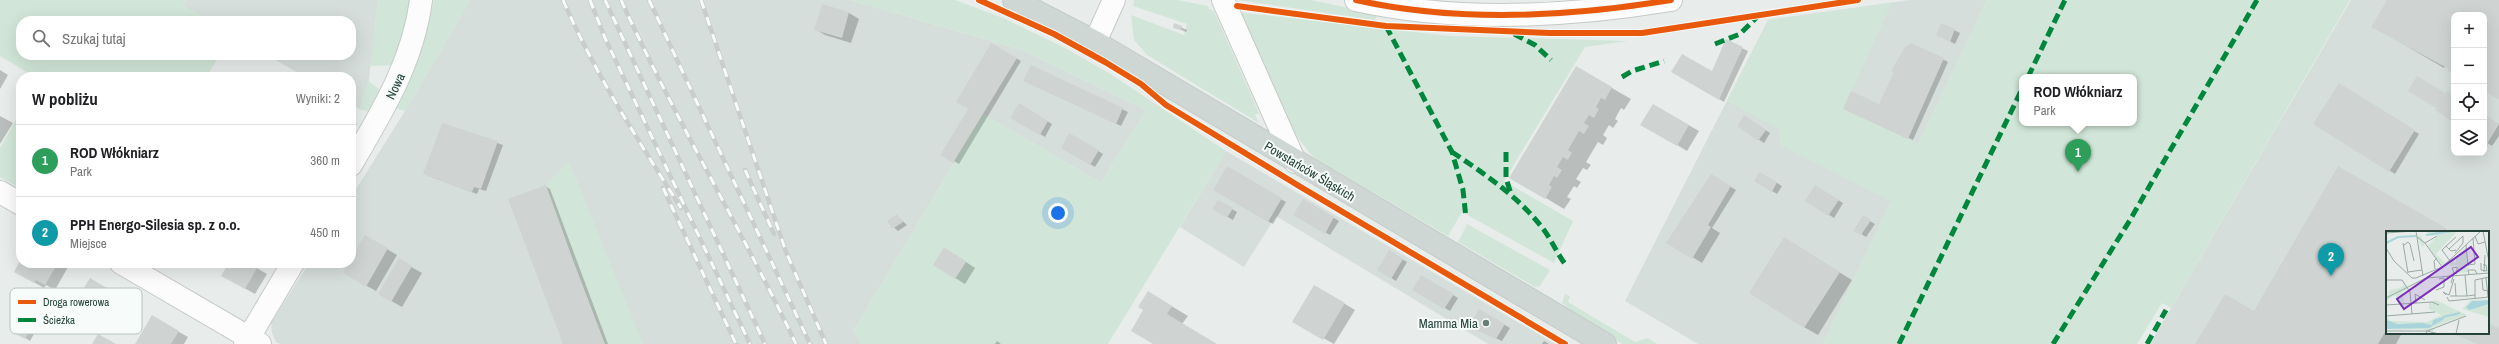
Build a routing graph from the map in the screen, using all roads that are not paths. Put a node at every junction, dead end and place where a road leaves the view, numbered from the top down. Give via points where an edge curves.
1 (421, 0) edge
2 (1014, 0) edge
3 (1114, 0) edge
4 (1223, 0) edge
5 (1356, 0) edge
6 (1671, 0) edge
7 (1488, 7) edge
8 (1526, 8) edge
9 (1095, 42) junction
10 (356, 156) edge
11 (1296, 162) junction
12 (0, 192) edge
13 (16, 201) edge
14 (129, 268) edge
15 (290, 268) edge
16 (251, 342) edge
17 (1605, 344) edge

1 - 10 street, Nowa via 414,39 399,81
2 - 9 main road, Powstańców Śląskich
3 - 9 street
4 - 11 street
5 - 7 street via 1410,10
6 - 8 street via 1618,8
7 - 8 street
9 - 11 main road, Powstańców Śląskich
11 - 17 main road, Powstańców Śląskich
12 - 13 street
14 - 16 street
15 - 16 street

